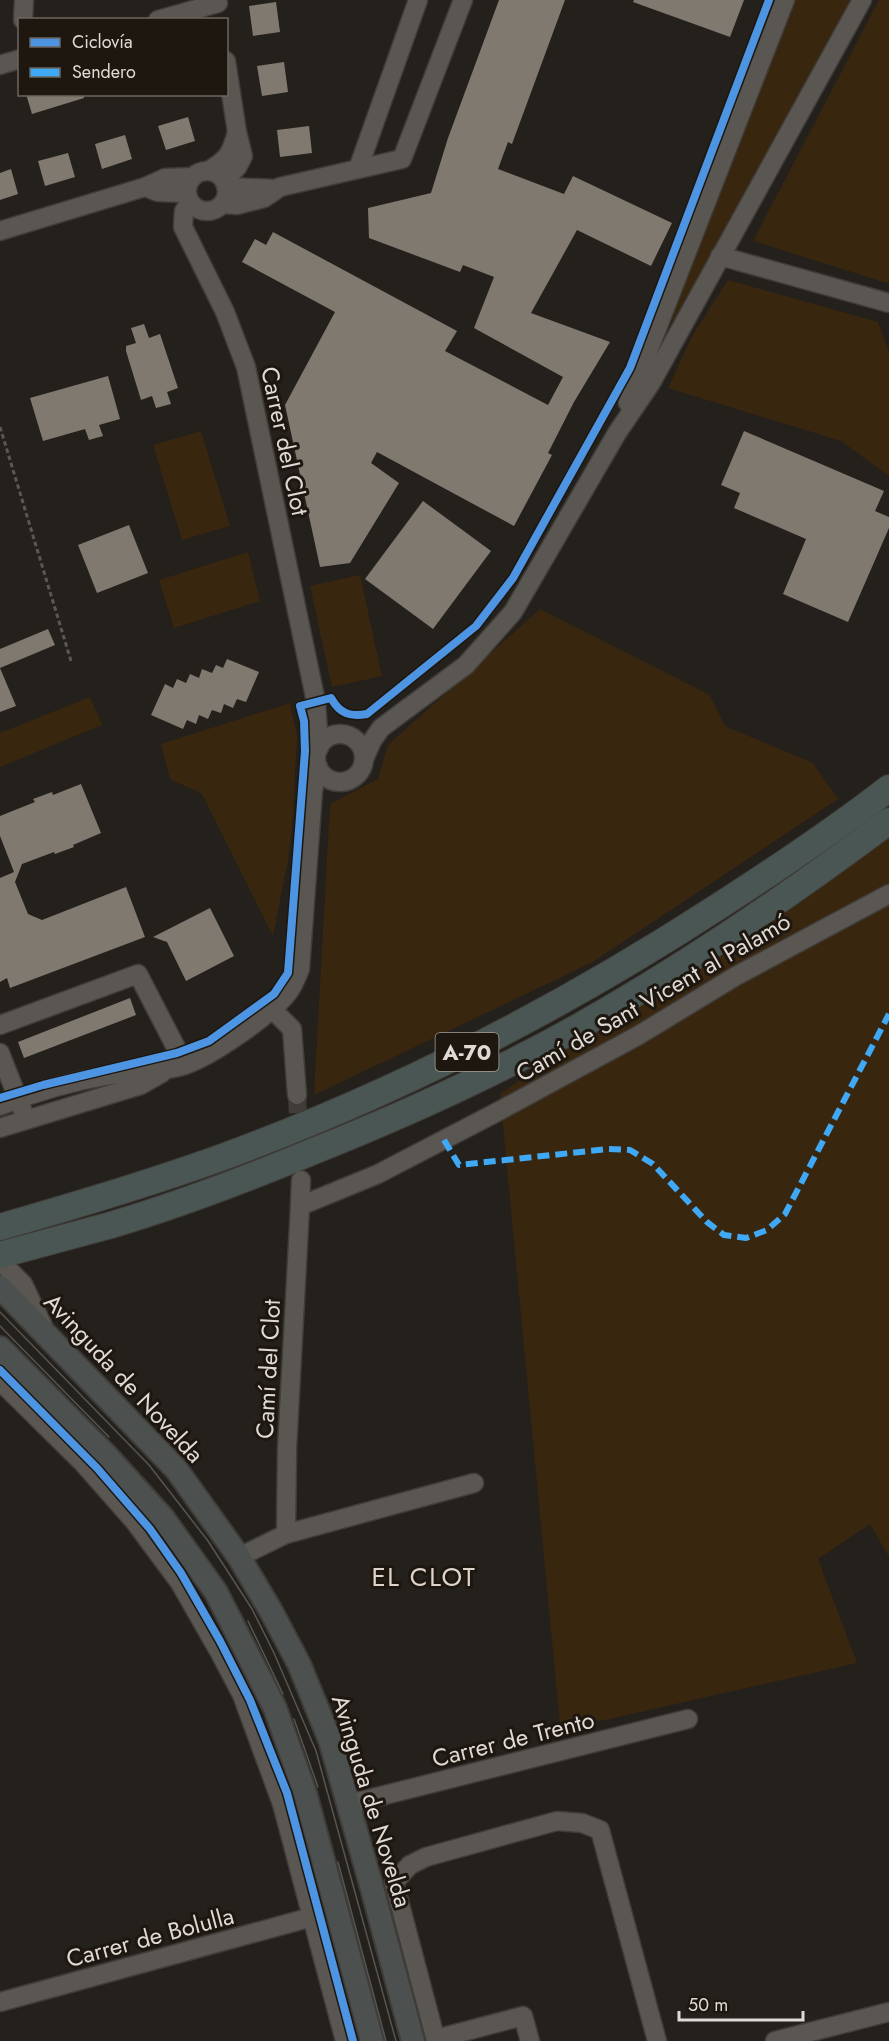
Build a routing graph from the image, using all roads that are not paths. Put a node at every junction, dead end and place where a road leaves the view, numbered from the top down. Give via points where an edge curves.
1 (24, 0) edge
2 (418, 0) edge
3 (463, 0) edge
4 (785, 0) edge
5 (861, 0) edge
6 (219, 7) edge
7 (23, 18) edge
8 (167, 18) edge
9 (18, 60) edge
10 (0, 65) edge
11 (228, 74) edge
12 (237, 132) junction
13 (243, 156) junction
14 (358, 170) junction
15 (269, 188) junction
16 (152, 190) junction
17 (207, 191) junction
18 (0, 231) edge
19 (187, 234) junction
20 (720, 256) junction
21 (889, 303) edge
22 (617, 433) junction
23 (316, 702) junction
24 (381, 728) junction
25 (347, 735) junction
26 (319, 748) junction
27 (364, 759) junction
28 (318, 767) junction
29 (342, 782) junction
30 (889, 788) edge
31 (311, 815) junction
32 (889, 821) edge
33 (889, 894) edge
34 (272, 1009) junction
35 (0, 1025) edge
36 (0, 1053) edge
37 (185, 1065) junction
38 (166, 1070) junction
39 (297, 1095) tunnel mouth
40 (18, 1098) junction
41 (0, 1106) edge
42 (26, 1119) junction
43 (0, 1128) edge
44 (300, 1180) dead end
45 (300, 1206) junction
46 (0, 1227) edge
47 (6, 1255) edge
48 (0, 1287) edge
49 (47, 1333) junction
50 (0, 1347) edge
51 (0, 1381) edge
52 (474, 1483) dead end
53 (286, 1534) junction
54 (239, 1557) junction
55 (688, 1719) dead end
56 (349, 1804) junction
57 (312, 1917) junction
58 (0, 2002) edge
59 (889, 2012) edge
60 (436, 2040) edge
61 (345, 2041) edge
62 (372, 2041) edge
63 (413, 2041) edge
64 (530, 2041) edge
65 (657, 2041) edge
66 (775, 2041) edge

1 - 7 street
2 - 14 street
3 - 14 street via 402,159
4 - 22 street
5 - 20 street
6 - 8 street
9 - 10 street
11 - 12 street
12 - 13 street
12 - 17 street via 231,152
13 - 15 street via 251,174
13 - 17 street via 238,166
14 - 15 street
15 - 17 street via 264,198 237,205
16 - 17 street via 165,178 180,176
16 - 18 street
16 - 19 street, Carrer del Clot via 169,203
17 - 19 street via 196,225
19 - 23 street, Carrer del Clot via 225,312 246,368
20 - 21 street
20 - 22 street via 651,383
22 - 24 street via 513,612 466,664
23 - 25 street, Carrer del Clot
23 - 26 street, Carrer del Clot
24 - 25 street
24 - 27 street
25 - 26 street via 334,735
25 - 27 street via 361,746
26 - 28 street
27 - 29 street via 357,775
28 - 29 street via 324,775
28 - 31 street
29 - 31 street
30 - 46 highway, A-70 via 679,933 535,1018 450,1060 364,1100 219,1158
31 - 34 street via 300,969 290,989
32 - 47 highway, A-70 via 738,928 647,986 580,1026 443,1096 244,1180
33 - 45 street, Camí de Sant Vicent al Palamó via 499,1111 378,1174
34 - 37 street
34 - 39 street via 292,1029
35 - 37 street via 138,974
36 - 40 street
37 - 38 street
38 - 40 street via 80,1081
38 - 42 street via 141,1085
40 - 41 street
40 - 42 street
42 - 43 street
44 - 45 street
45 - 53 street, Camí del Clot
47 - 49 street
48 - 49 main road, Avinguda de Novelda
49 - 54 main road, Avinguda de Novelda via 176,1469
50 - 62 main road via 163,1518 216,1592 275,1708 305,1793
51 - 57 street via 134,1521 180,1583 242,1695 255,1727 282,1804
52 - 53 street
53 - 54 street
54 - 56 main road, Avinguda de Novelda via 299,1664 330,1740
55 - 56 street, Carrer de Trento
56 - 63 main road, Avinguda de Novelda
57 - 58 street, Carrer de Bolulla
57 - 61 street
59 - 66 street
60 - 64 street via 523,2016
60 - 65 street, Avinguda de Novelda via 394,1882 410,1864 426,1857 557,1821 582,1823 600,1830

